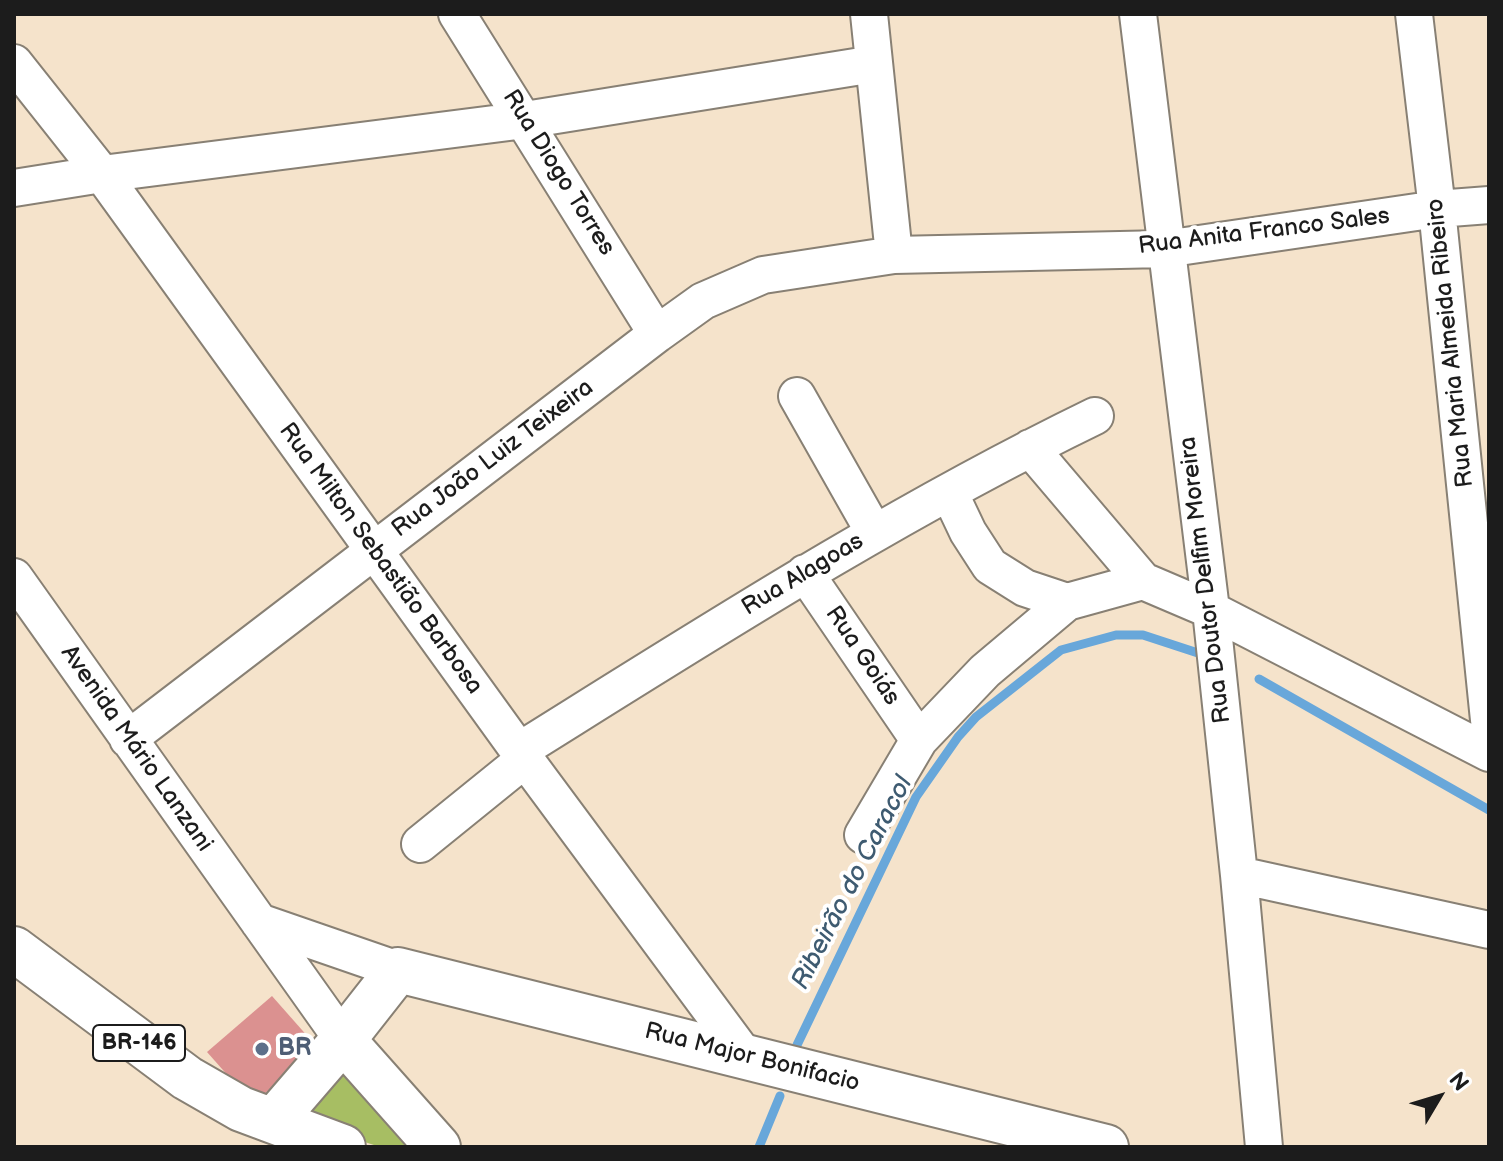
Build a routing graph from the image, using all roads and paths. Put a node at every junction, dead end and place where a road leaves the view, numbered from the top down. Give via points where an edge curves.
1 (457, 14) edge
2 (869, 14) edge
3 (1138, 14) edge
4 (1414, 14) edge
5 (14, 63) edge
6 (874, 64) junction
7 (525, 120) junction
8 (102, 174) junction
9 (14, 188) edge
10 (1489, 205) edge
11 (1437, 209) junction
12 (1165, 249) junction
13 (894, 255) junction
14 (657, 334) junction
15 (797, 396) dead end
16 (1095, 416) dead end
17 (1030, 448) junction
18 (949, 492) junction
19 (874, 532) junction
20 (374, 549) junction
21 (805, 573) junction
22 (14, 577) edge
23 (1143, 581) junction
24 (1067, 602) junction
25 (1211, 610) junction
26 (1489, 720) edge
27 (128, 739) junction
28 (919, 740) junction
29 (1489, 753) edge
30 (522, 755) junction
31 (863, 835) dead end
32 (420, 844) dead end
33 (1239, 875) junction
34 (259, 922) junction
35 (1489, 930) edge
36 (14, 949) edge
37 (398, 970) junction
38 (343, 1040) junction
39 (745, 1056) junction
40 (274, 1120) junction
41 (343, 1147) edge
42 (438, 1147) edge
43 (1106, 1147) edge
44 (1264, 1147) edge

1 - 7 street, Rua Diogo Torres
2 - 6 street
3 - 12 street, Rua Doutor Delfim Moreira
4 - 11 street, Rua Maria Almeida Ribeiro
5 - 8 street, Rua Milton Sebastião Barbosa
6 - 7 street
6 - 13 street
7 - 8 street
7 - 14 street, Rua Diogo Torres
8 - 9 street
8 - 20 street, Rua Milton Sebastião Barbosa
10 - 11 street, Rua Anita Franco Sales
11 - 12 street, Rua Anita Franco Sales
11 - 26 street, Rua Maria Almeida Ribeiro
12 - 13 street, Rua Anita Franco Sales
12 - 25 street, Rua Doutor Delfim Moreira
13 - 14 street, Rua João Luiz Teixeira via 763,275 703,301
14 - 20 street, Rua João Luiz Teixeira
15 - 19 street
16 - 17 street, Rua Alagoas
17 - 18 street, Rua Alagoas
17 - 23 street
18 - 19 street, Rua Alagoas
18 - 24 street via 990,566 1025,588
19 - 21 street, Rua Alagoas
20 - 27 street, Rua João Luiz Teixeira
20 - 30 street, Rua Milton Sebastião Barbosa
21 - 28 street, Rua Goiás
21 - 30 street, Rua Alagoas
22 - 27 street, Avenida Mário Lanzani
23 - 24 street
23 - 25 street
24 - 28 street via 985,671
25 - 29 street
25 - 33 street, Rua Doutor Delfim Moreira
27 - 34 street, Avenida Mário Lanzani
28 - 31 street
30 - 32 street, Rua Alagoas
30 - 39 street, Rua Milton Sebastião Barbosa
33 - 35 street
33 - 44 street, Rua Doutor Delfim Moreira
34 - 37 street, Rua Major Bonifacio
34 - 38 street, Avenida Mário Lanzani
36 - 40 main road, BR-146 via 187,1078 241,1109
37 - 38 main road
37 - 39 main road, Rua Major Bonifacio
38 - 40 main road
38 - 42 main road
39 - 43 main road, Rua Major Bonifacio
40 - 41 main road, BR-146

